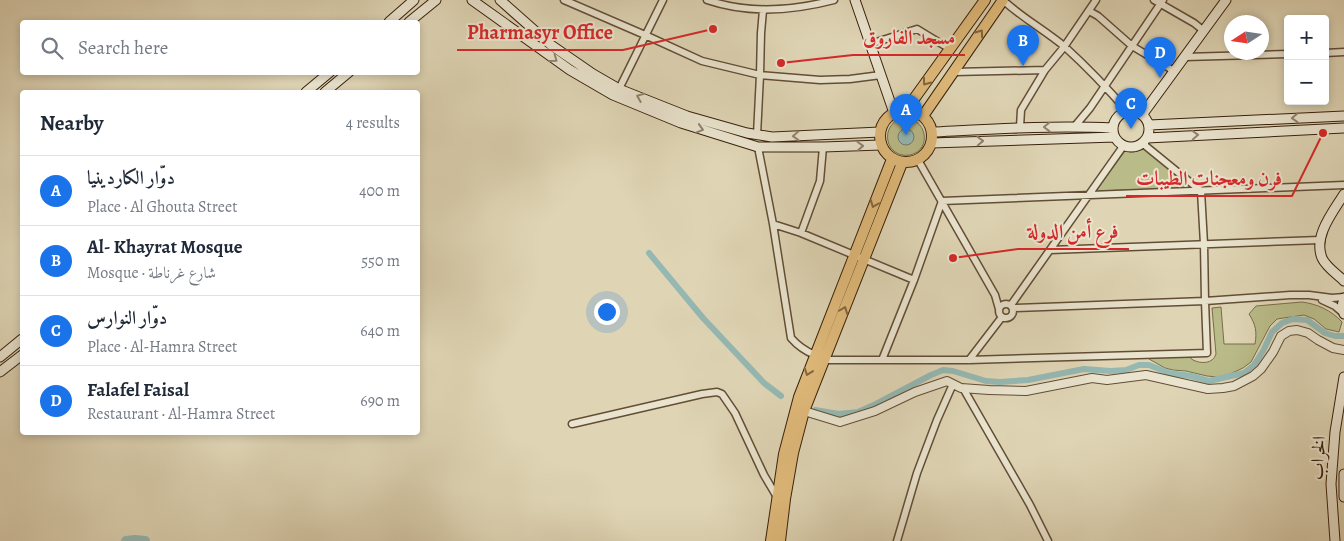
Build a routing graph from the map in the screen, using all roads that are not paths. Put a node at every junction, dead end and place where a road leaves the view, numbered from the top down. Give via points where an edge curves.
1 (414, 0) edge
2 (436, 0) edge
3 (472, 0) edge
4 (500, 0) edge
5 (564, 0) edge
6 (663, 0) edge
7 (707, 0) edge
8 (834, 0) edge
9 (856, 0) edge
10 (985, 0) edge
11 (1003, 0) edge
12 (1096, 0) edge
13 (1226, 0) edge
14 (1159, 1) edge
15 (763, 10) junction
16 (1088, 11) junction
17 (391, 20) edge
18 (411, 20) edge
19 (1204, 31) junction
20 (645, 35) junction
21 (870, 44) junction
22 (1064, 46) junction
23 (1132, 46) junction
24 (950, 49) junction
25 (1344, 52) edge
26 (1329, 53) edge
27 (1284, 54) edge
28 (1185, 57) junction
29 (1045, 70) junction
30 (1174, 71) junction
31 (954, 72) junction
32 (326, 75) edge
33 (345, 75) edge
34 (760, 75) junction
35 (881, 75) junction
36 (1105, 86) junction
37 (619, 89) junction
38 (308, 90) edge
39 (327, 90) edge
40 (906, 110) junction
41 (1127, 111) junction
42 (894, 113) junction
43 (1142, 115) junction
44 (923, 116) junction
45 (1344, 116) edge
46 (1148, 125) junction
47 (1075, 126) junction
48 (1020, 127) junction
49 (1344, 128) edge
50 (880, 132) junction
51 (932, 132) junction
52 (1114, 132) junction
53 (757, 135) junction
54 (1144, 140) junction
55 (931, 143) junction
56 (881, 145) junction
57 (1124, 145) junction
58 (758, 147) junction
59 (823, 147) junction
60 (918, 160) junction
61 (897, 161) junction
62 (1344, 185) edge
63 (1201, 191) junction
64 (1344, 194) edge
65 (1088, 195) junction
66 (942, 201) junction
67 (773, 224) junction
68 (801, 234) junction
69 (1320, 240) junction
70 (1204, 244) junction
71 (1050, 250) junction
72 (859, 257) junction
73 (914, 280) junction
74 (1344, 281) edge
75 (995, 295) junction
76 (1309, 295) junction
77 (1344, 298) edge
78 (1205, 301) junction
79 (999, 308) junction
80 (1011, 308) junction
81 (1344, 314) edge
82 (1002, 317) junction
83 (20, 341) edge
84 (1344, 350) edge
85 (20, 356) edge
86 (0, 357) edge
87 (819, 357) junction
88 (882, 360) junction
89 (969, 360) junction
90 (0, 372) edge
91 (1344, 377) edge
92 (953, 384) junction
93 (964, 388) junction
94 (804, 411) junction
95 (572, 424) dead end
96 (1344, 474) edge
97 (1344, 498) edge
98 (778, 499) junction
99 (771, 541) edge
100 (780, 541) edge
101 (897, 541) edge
102 (1048, 541) edge
103 (1335, 541) edge

1 - 17 main road
2 - 18 main road
3 -> 58 main road via 570,70 613,95 681,123
4 - 37 main road via 551,45
5 - 20 street
6 - 20 street
7 - 15 street
8 - 15 street via 786,10
9 - 21 main road
10 - 24 main road
11 - 22 street
31 -> 11 main road
12 - 16 street
13 - 19 main road
14 - 19 street
14 - 23 street
15 - 34 street
16 - 22 street
16 - 23 street
19 - 28 main road
20 - 34 street via 702,61
20 - 37 street
21 - 24 street via 917,29
21 - 35 main road
22 - 29 street
22 - 36 street
23 - 30 street
23 - 36 street
24 -> 40 main road
25 - 26 street
27 - 28 street
28 - 30 main road
29 - 31 street
29 - 48 street via 1020,110
30 - 43 main road
31 - 44 main road
32 - 38 main road
33 - 39 main road
34 - 35 street via 820,80
34 - 53 street
35 - 42 main road
36 - 41 street
36 - 47 street
53 -> 37 main road via 687,116
40 - 42 main road
40 - 44 main road
41 - 43 main road
41 - 52 main road via 1117,117
42 - 50 main road via 884,121
43 - 46 main road
44 - 51 main road
45 -> 46 main road
46 - 54 main road
47 -> 48 main road
47 - 52 main road
48 - 51 main road
54 -> 49 main road
50 -> 53 main road
50 - 56 main road
51 - 55 main road
55 -> 52 main road
52 - 57 main road
54 - 57 main road via 1133,146
54 - 63 street
55 - 60 main road via 929,150
59 -> 56 main road
56 - 61 main road via 885,153
57 - 65 street
58 - 59 main road
58 - 67 street
59 - 68 street via 820,181
60 - 61 main road
60 - 66 street
61 - 72 main road
62 - 63 street
63 - 65 street
63 - 70 street
64 - 69 main road via 1324,226
65 - 66 street
65 - 71 street
66 - 73 street
66 - 75 street
67 - 68 street
67 - 87 street via 791,338 804,350
68 - 72 street
69 - 70 street
69 - 74 main road via 1322,258
70 - 71 street
70 - 78 street
71 - 80 street
72 - 73 street
72 - 87 main road
73 - 88 street
75 - 79 street
75 - 80 street
76 - 77 street
76 - 78 street
76 - 81 street via 1335,306
77 - 81 main road
78 - 80 street
78 - 89 street via 1207,353
79 - 80 street via 1002,305
79 - 82 street
80 - 82 street via 1009,318
82 - 89 street
83 - 86 main road
84 - 93 street via 1333,348 1308,333 1289,331 1281,336 1273,352 1253,376 1223,388 1208,389 1146,376 1107,380 1092,378 1026,391
85 - 90 main road
87 - 88 street
87 - 94 main road
87 -> 98 main road via 794,413
88 - 89 street
91 - 103 main road, الخراب via 1331,484
92 - 93 street
92 - 94 street via 947,381 840,422
92 - 101 street via 917,473
93 - 102 street
94 - 100 main road via 793,453
95 - 98 street via 717,392 735,413
96 - 97 main road
98 - 99 main road

